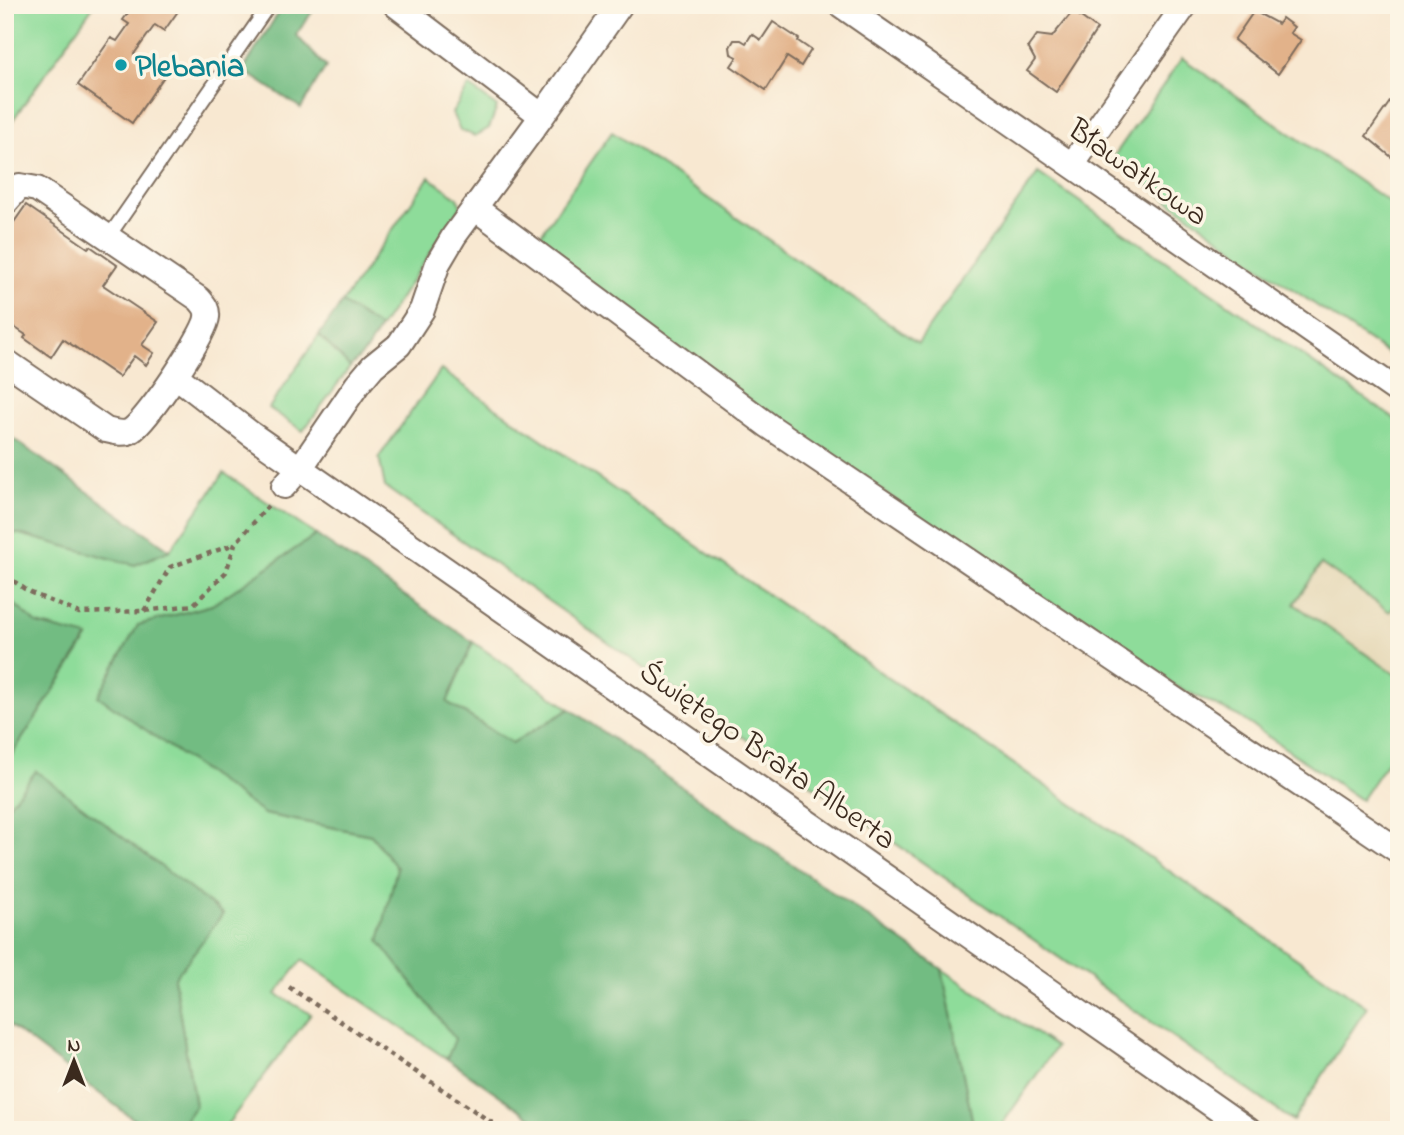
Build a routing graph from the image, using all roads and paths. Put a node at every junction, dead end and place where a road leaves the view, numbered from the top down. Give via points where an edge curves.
1 (269, 5) edge
2 (396, 5) edge
3 (621, 5) edge
4 (841, 5) edge
5 (1185, 5) edge
6 (542, 116) junction
7 (1072, 165) junction
8 (5, 203) edge
9 (475, 208) junction
10 (109, 236) junction
11 (5, 361) edge
12 (176, 376) junction
13 (1399, 391) edge
14 (300, 467) junction
15 (284, 486) joint
16 (236, 544) junction
17 (5, 575) edge
18 (144, 611) junction
19 (1399, 851) edge
20 (289, 987) dead end
21 (503, 1130) edge
22 (1248, 1130) edge

1 - 10 lane
2 - 6 street
3 - 6 street
4 - 7 street, Bławatkowa
5 - 7 street
6 - 9 street
7 - 13 street, Bławatkowa
8 - 10 street via 20,186 37,189
9 - 14 street via 438,263 422,310 399,345 357,385
9 - 19 street via 769,426
10 - 12 street via 207,307 205,327
11 - 12 street via 106,430 118,433 131,430
12 - 14 street, Świętego Brata Alberta
14 - 15 street
14 - 22 street, Świętego Brata Alberta
15 - 16 path
16 - 18 path via 170,567
16 - 18 path via 226,572 193,605
17 - 18 path via 29,592 79,613
20 - 21 path

